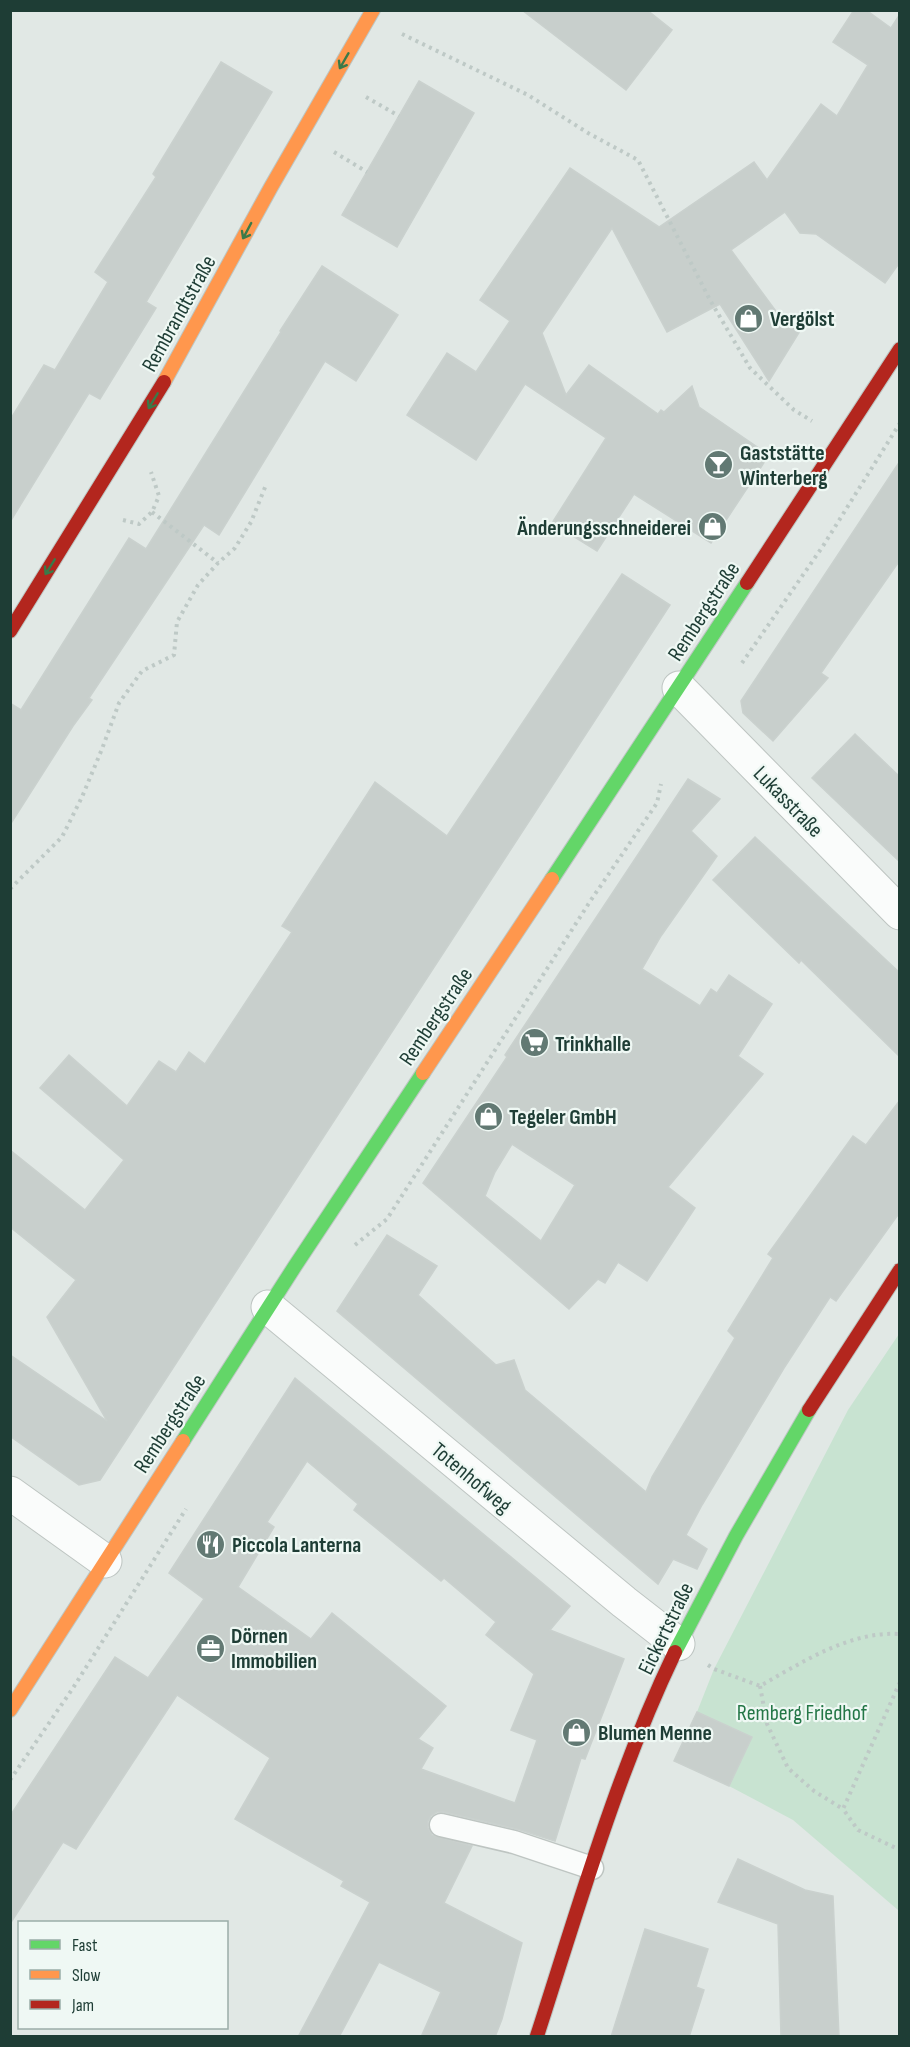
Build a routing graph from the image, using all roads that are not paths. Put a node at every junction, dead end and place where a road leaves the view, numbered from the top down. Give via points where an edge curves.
1 (371, 14) edge
2 (900, 349) edge
3 (10, 631) edge
4 (678, 688) junction
5 (900, 913) edge
6 (900, 1270) edge
7 (268, 1307) junction
8 (10, 1493) edge
9 (105, 1561) junction
10 (678, 1644) junction
11 (10, 1710) edge
12 (441, 1825) dead end
13 (592, 1868) junction
14 (537, 2037) edge

1 -> 3 main road, Rembrandtstraße via 164,383
2 - 4 main road, Rembergstraße
4 - 5 street, Lukasstraße
4 - 7 main road, Rembergstraße
6 - 10 main road, Eickertstraße via 852,1338 759,1493
7 - 9 main road, Rembergstraße
7 - 10 street, Totenhofweg
8 - 9 street
9 - 11 main road, Rembergstraße
10 - 13 main road, Eickertstraße via 631,1752
12 - 13 lane via 514,1842
13 - 14 main road, Eickertstraße

